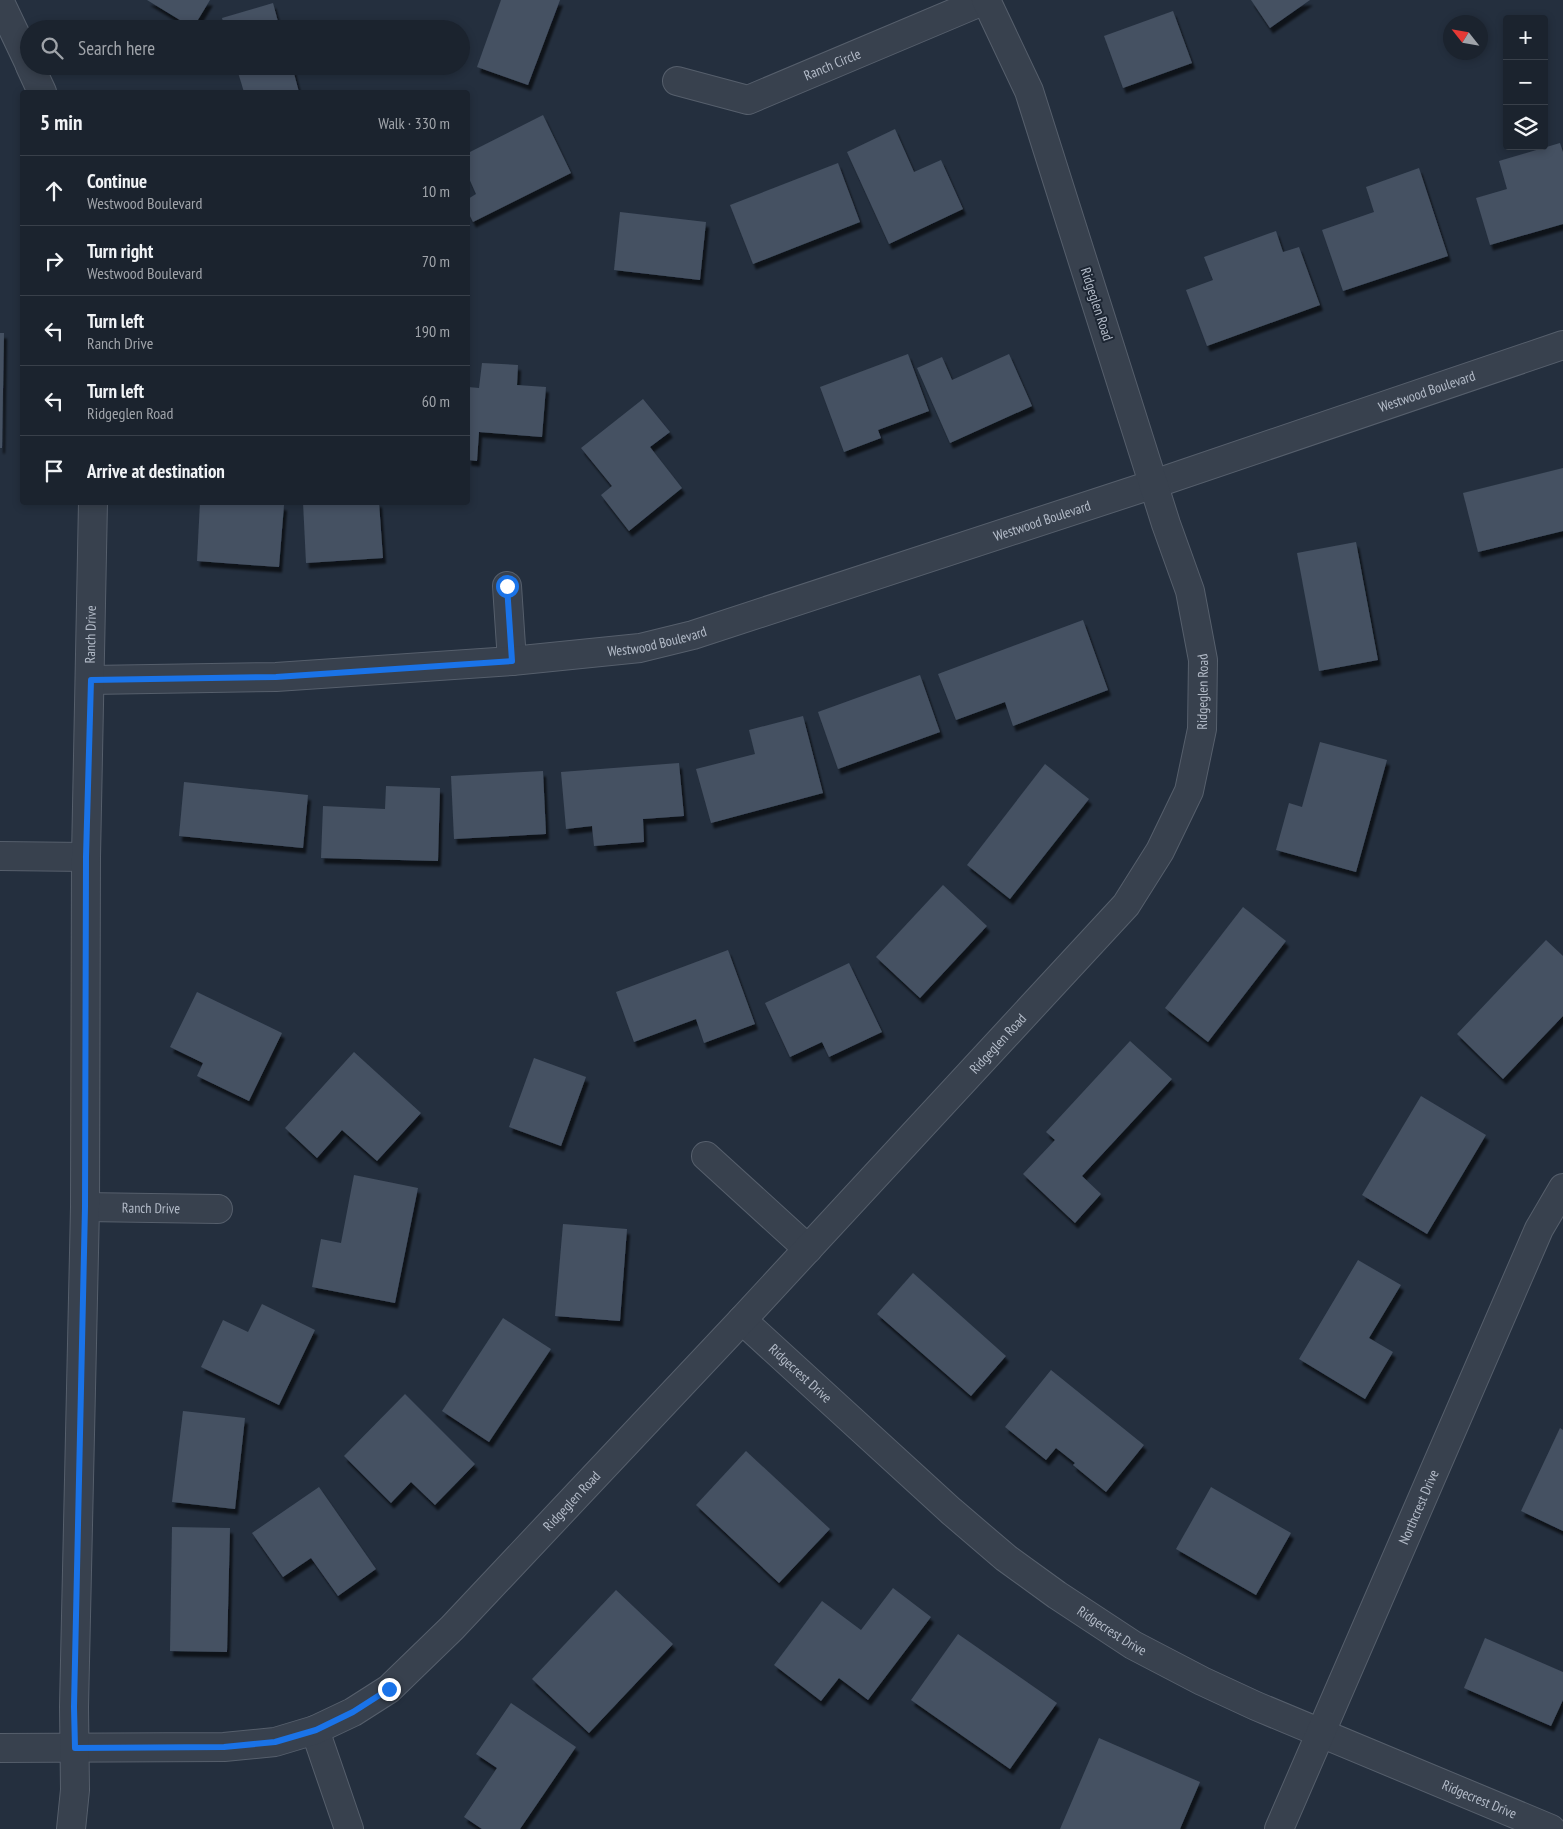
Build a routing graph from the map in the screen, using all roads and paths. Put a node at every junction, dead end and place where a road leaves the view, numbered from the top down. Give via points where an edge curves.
1 (986, 0) edge
2 (1, 4) edge
3 (20, 45) edge
4 (34, 75) edge
5 (677, 80) dead end
6 (41, 90) edge
7 (1563, 345) edge
8 (1154, 484) junction
9 (93, 505) edge
10 (507, 586) dead end
11 (512, 661) junction
12 (91, 680) junction
13 (0, 856) edge
14 (86, 857) junction
15 (706, 1156) dead end
16 (1563, 1188) edge
17 (85, 1207) junction
18 (218, 1209) dead end
19 (808, 1249) junction
20 (742, 1320) junction
21 (316, 1730) junction
22 (1321, 1734) junction
23 (0, 1748) edge
24 (75, 1748) junction
25 (71, 1829) edge
26 (349, 1829) edge
27 (1279, 1829) edge
28 (1551, 1829) edge

1 - 5 street, Ranch Circle via 748,100
1 - 8 street, Ridgeglen Road via 1029,91
2 - 3 street
4 - 6 street
7 - 8 street, Westwood Boulevard
8 - 11 street, Westwood Boulevard via 693,635 640,648
8 - 19 street, Ridgeglen Road via 1190,591 1203,660 1202,728 1189,791 1160,851 1126,905
9 - 12 street, Ranch Drive
10 - 11 street
11 - 12 street, Westwood Boulevard via 276,677
12 - 14 street, Ranch Drive
13 - 14 street
14 - 17 street, Ranch Drive
15 - 19 street
16 - 22 street, Northcrest Drive via 1539,1229
17 - 18 street, Ranch Drive
17 - 24 street, Ranch Drive
19 - 20 street, Ridgeglen Road
20 - 21 street, Ridgeglen Road via 414,1666 389,1689
20 - 22 street, Ridgecrest Drive via 951,1511 1006,1558 1057,1595 1133,1645 1202,1681
21 - 24 street, Ridgeglen Road via 275,1742 224,1747
21 - 26 street
22 - 27 street, Northcrest Drive
22 - 28 street, Ridgecrest Drive
23 - 24 street, Ridgeglen Road
24 - 25 street, Ranch Drive

